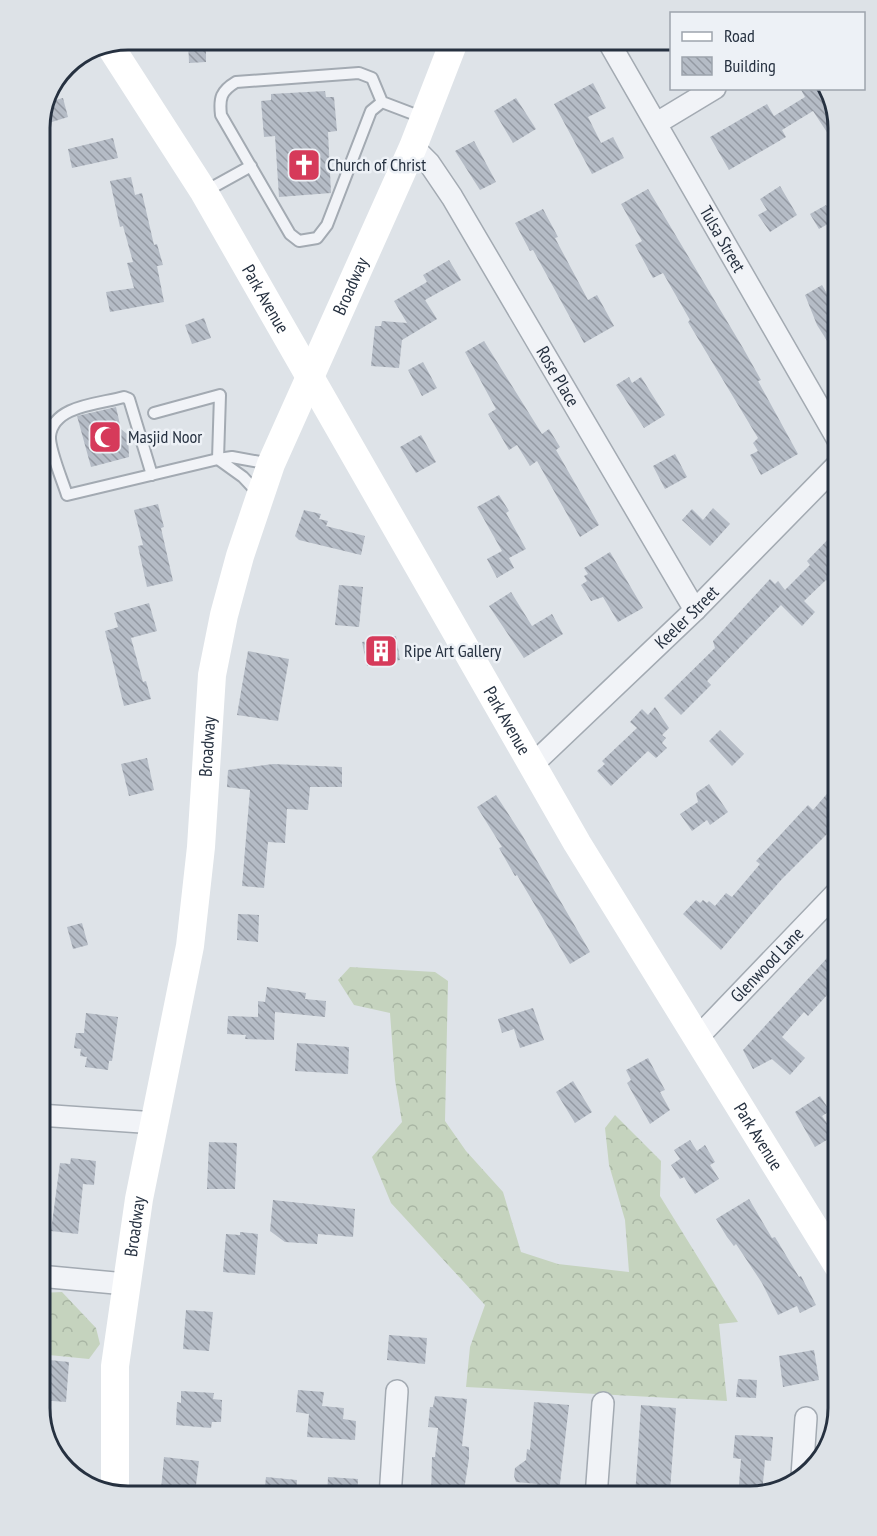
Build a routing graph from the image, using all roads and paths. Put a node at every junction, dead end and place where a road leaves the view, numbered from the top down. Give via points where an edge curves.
1 (451, 50) edge
2 (614, 50) edge
3 (113, 51) edge
4 (713, 90) edge
5 (382, 102) junction
6 (424, 118) junction
7 (657, 123) junction
8 (413, 147) junction
9 (251, 166) junction
10 (204, 192) junction
11 (309, 375) junction
12 (154, 413) dead end
13 (828, 422) edge
14 (218, 459) junction
15 (271, 464) junction
16 (828, 474) edge
17 (152, 475) junction
18 (260, 495) junction
19 (695, 610) junction
20 (532, 765) junction
21 (828, 901) edge
22 (698, 1037) junction
23 (50, 1116) edge
24 (156, 1123) junction
25 (828, 1250) edge
26 (50, 1277) edge
27 (126, 1284) junction
28 (398, 1391) dead end
29 (603, 1403) dead end
30 (806, 1418) dead end
31 (803, 1465) edge
32 (115, 1485) edge
33 (391, 1486) edge
34 (597, 1486) edge

1 - 6 main road, Broadway
2 - 7 street, Tulsa Street
3 - 10 main road, Park Avenue
4 - 7 street
5 - 6 lane
5 - 9 lane via 370,111 327,225 310,241 299,241 290,234
5 - 9 lane via 372,78 359,73 236,82 224,89 219,100 221,115
6 - 8 main road, Broadway
7 - 13 street, Tulsa Street
8 - 11 main road, Broadway
8 - 19 street, Rose Place via 452,196
9 - 10 lane
10 - 11 main road, Park Avenue
11 - 15 main road, Broadway
11 - 20 main road, Park Avenue
12 - 14 lane via 220,395
14 - 15 lane via 232,457
14 - 17 lane
14 - 18 lane
15 - 18 main road, Broadway
16 - 19 street, Keeler Street
17 - 17 lane via 67,495 50,437 55,421 65,413 124,397 129,399
18 - 24 main road, Broadway via 224,615 212,675 196,901
19 - 20 street, Keeler Street
20 - 22 main road, Park Avenue
21 - 22 street, Glenwood Lane
22 - 25 main road, Park Avenue
23 - 24 street
24 - 27 main road, Broadway
26 - 27 street
27 - 32 main road, Broadway via 115,1366
28 - 33 street
29 - 34 street
30 - 31 street

